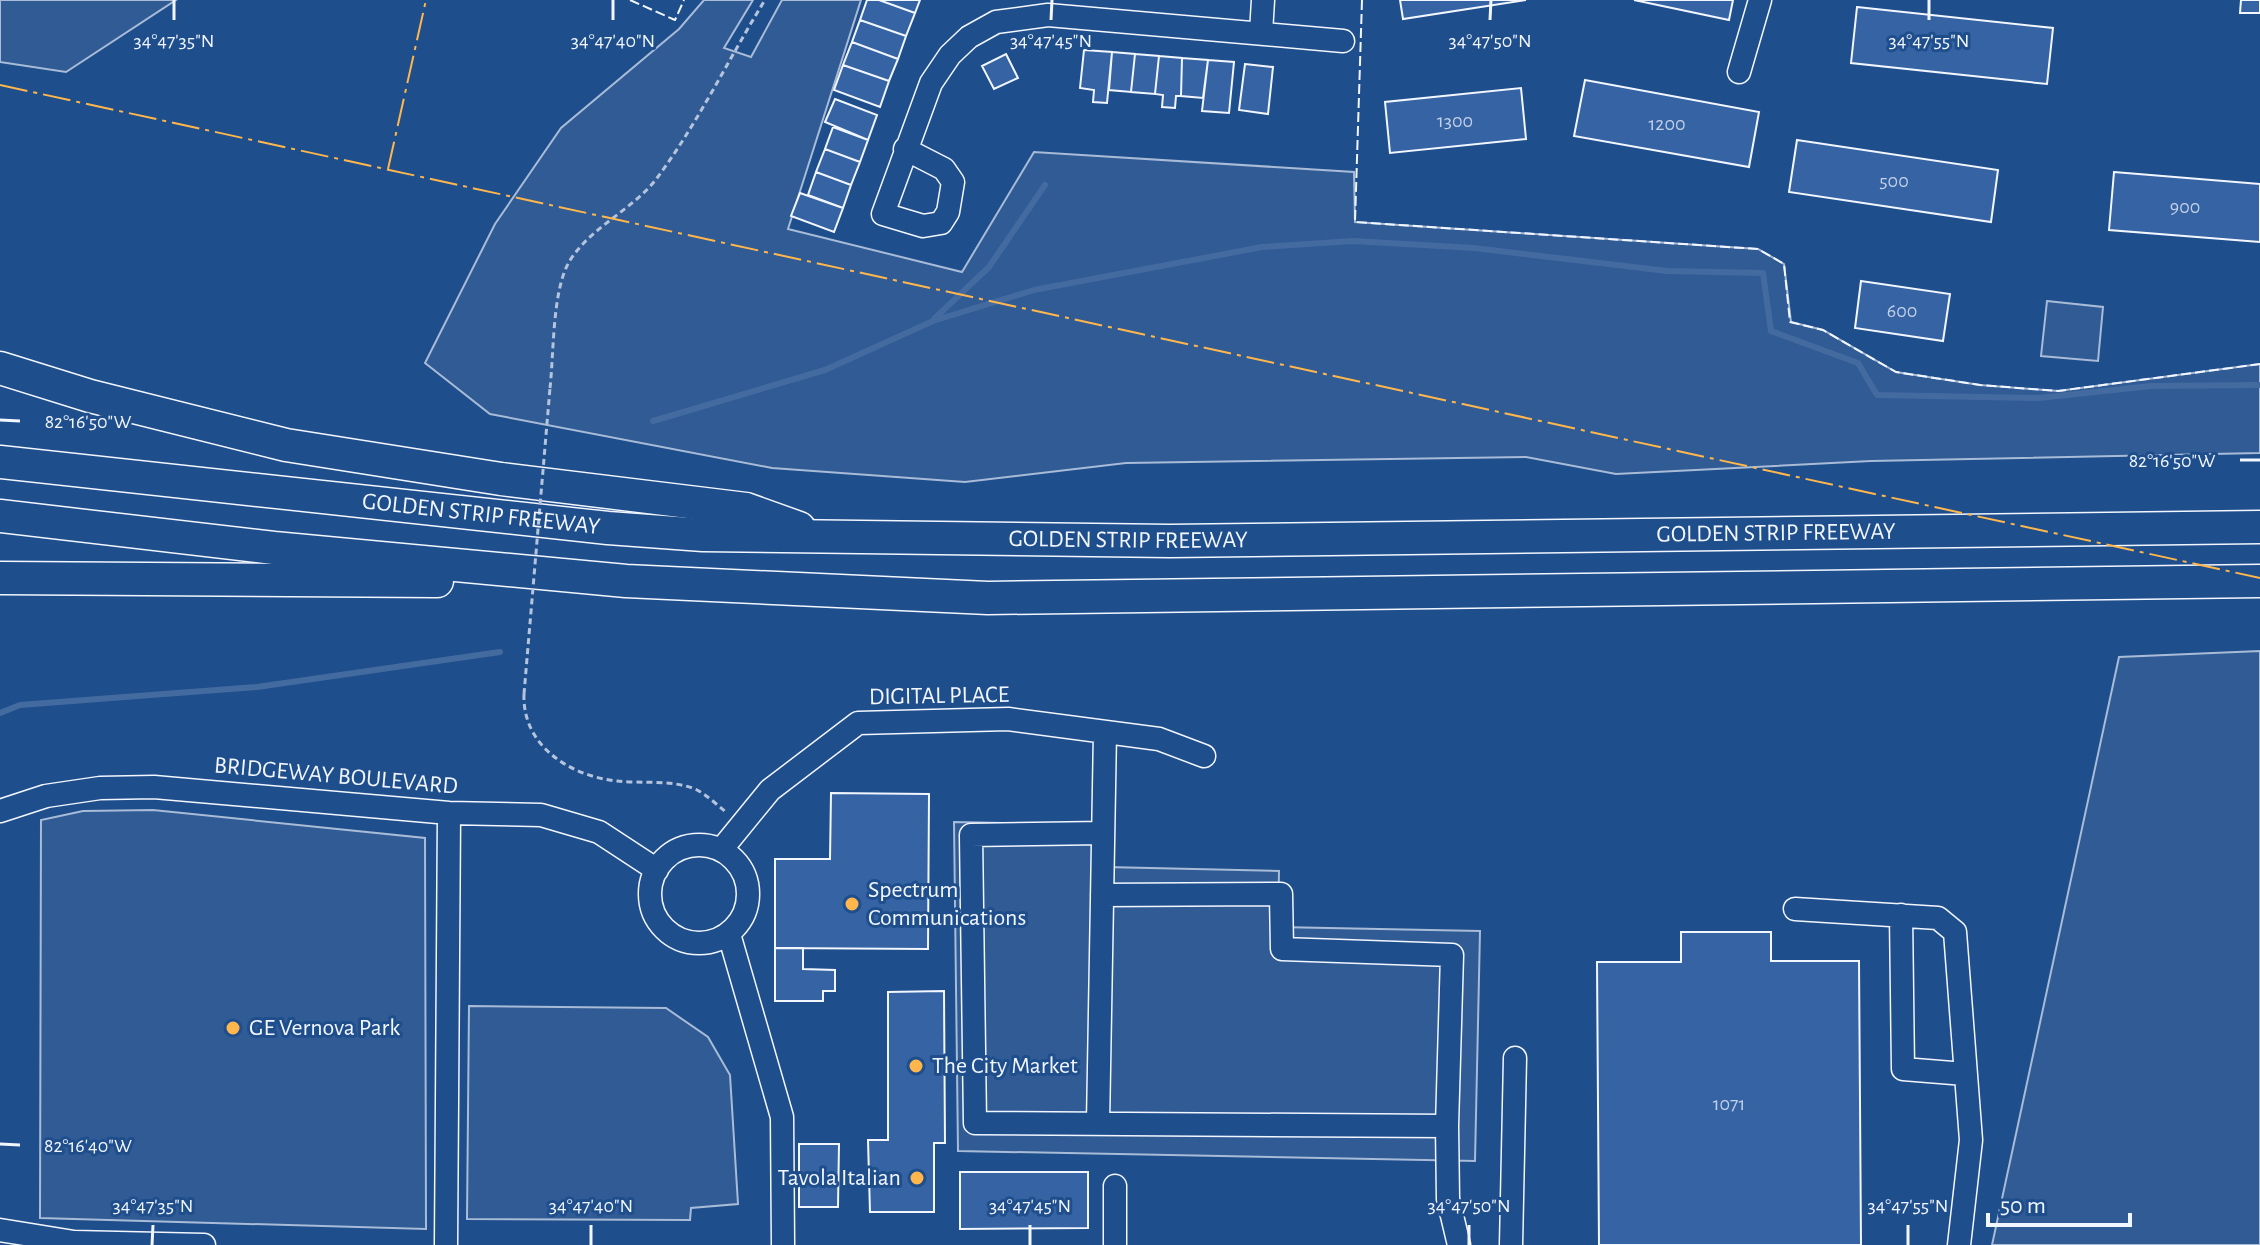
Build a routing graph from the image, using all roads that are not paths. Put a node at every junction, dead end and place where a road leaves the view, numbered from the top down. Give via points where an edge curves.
1 (1263, 0) edge
2 (1760, 0) edge
3 (994, 11) edge
4 (1261, 33) junction
5 (1343, 41) dead end
6 (1739, 72) dead end
7 (905, 149) dead end
8 (0, 368) edge
9 (0, 462) edge
10 (0, 516) edge
11 (2260, 527) edge
12 (825, 537) junction
13 (0, 578) edge
14 (626, 581) junction
15 (2260, 581) edge
16 (1105, 732) junction
17 (1204, 756) dead end
18 (0, 811) edge
19 (449, 813) junction
20 (1103, 833) junction
21 (721, 850) junction
22 (657, 870) junction
23 (1102, 895) junction
24 (1795, 909) dead end
25 (1901, 915) junction
26 (729, 934) junction
27 (1515, 1058) dead end
28 (1965, 1074) junction
29 (1098, 1124) junction
30 (1447, 1126) junction
31 (1115, 1186) dead end
32 (0, 1230) edge
33 (204, 1245) edge
34 (446, 1245) edge
35 (783, 1245) edge
36 (1115, 1245) edge
37 (1459, 1245) edge
38 (1511, 1245) edge
39 (1959, 1245) edge

1 - 4 street
2 - 6 street
3 - 4 street
3 - 7 street via 950,55 931,83
4 - 5 street
8 - 12 highway via 286,445 501,479 746,509
9 - 12 highway, GOLDEN STRIP FREEWAY via 608,528
10 - 14 highway, GOLDEN STRIP FREEWAY
11 - 12 highway, GOLDEN STRIP FREEWAY via 1170,541
13 - 14 highway
14 - 15 highway, GOLDEN STRIP FREEWAY via 837,593 1101,599
16 - 17 street, DIGITAL PLACE via 1159,739
16 - 20 street
16 - 21 street, DIGITAL PLACE via 1008,719 858,723 770,790
18 - 19 street, BRIDGEWAY BOULEVARD via 46,796 154,787
19 - 22 street, BRIDGEWAY BOULEVARD via 541,815 599,832
19 - 34 street
20 - 23 street
20 - 29 street via 971,835 975,1123
21 - 22 street via 707,845 678,849
21 - 26 street via 740,866 749,890 741,922
22 - 26 street via 651,902 667,932 698,944
23 - 29 street
23 - 30 street via 1281,894 1282,949 1452,955
24 - 25 street
25 - 28 street via 1938,918 1955,932
25 - 28 street via 1903,1069
26 - 35 street via 782,1117
27 - 38 street
28 - 39 street via 1971,1140
29 - 30 street
30 - 37 street via 1448,1199
31 - 36 street
32 - 33 street via 74,1242

